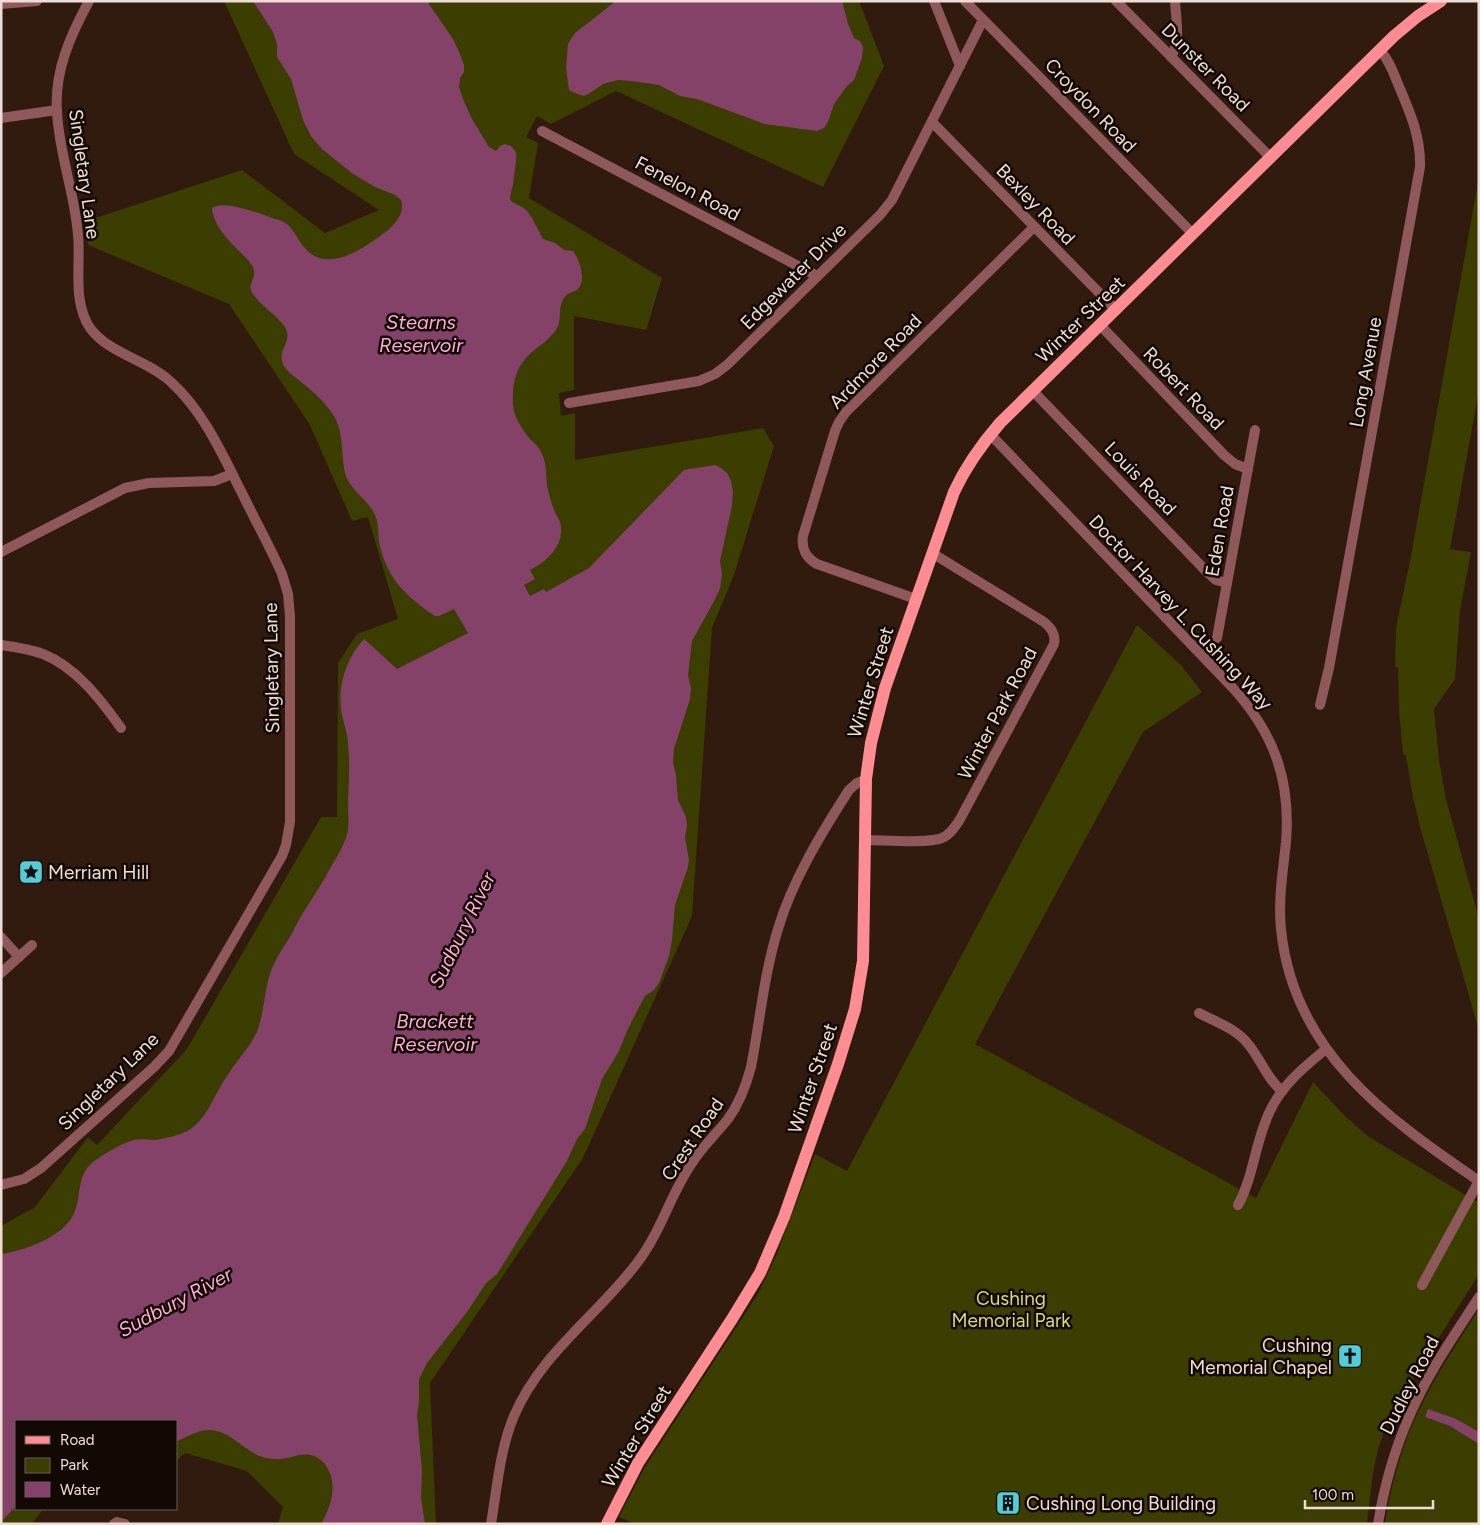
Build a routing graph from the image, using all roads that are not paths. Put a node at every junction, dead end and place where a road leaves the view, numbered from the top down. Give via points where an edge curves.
1 (37, 1) edge
2 (934, 1) edge
3 (965, 1) edge
4 (1116, 1) edge
5 (1175, 1) edge
6 (1441, 1) edge
7 (87, 2) edge
8 (1, 4) edge
9 (983, 20) junction
10 (1380, 50) junction
11 (1171, 57) junction
12 (960, 66) junction
13 (57, 110) junction
14 (1, 118) edge
15 (932, 122) junction
16 (542, 131) dead end
17 (1271, 158) junction
18 (1034, 227) junction
19 (1193, 234) junction
20 (817, 276) junction
21 (1116, 310) junction
22 (1100, 325) junction
23 (1033, 391) junction
24 (569, 403) dead end
25 (1255, 430) dead end
26 (990, 434) junction
27 (1248, 469) junction
28 (232, 474) junction
29 (1, 552) edge
30 (932, 552) junction
31 (1227, 583) junction
32 (916, 599) junction
33 (1217, 638) dead end
34 (1, 645) edge
35 (1320, 705) dead end
36 (122, 728) dead end
37 (866, 778) junction
38 (866, 840) junction
39 (1, 937) edge
40 (32, 946) dead end
41 (19, 957) junction
42 (1, 973) edge
43 (1200, 1013) dead end
44 (1326, 1049) junction
45 (1282, 1091) junction
46 (1479, 1181) edge
47 (1, 1185) edge
48 (1238, 1205) dead end
49 (1422, 1285) dead end
50 (1479, 1297) edge
51 (114, 1524) edge
52 (125, 1524) edge
53 (491, 1524) edge
54 (607, 1524) edge
55 (1378, 1524) edge

1 - 8 street
2 - 12 street
3 - 9 street, Croydon Road
4 - 11 street, Dunster Road
5 - 11 street via 1177,40
6 - 10 main road, Winter Street via 1408,24
7 - 13 street, Singletary Lane via 65,51
9 - 12 street, Edgewater Drive
9 - 19 street, Croydon Road
10 - 17 main road, Winter Street
10 - 35 street, Long Avenue via 1390,65 1412,118 1420,148 1420,167 1333,649
11 - 17 street, Dunster Road
12 - 15 street, Edgewater Drive
13 - 14 street
13 - 28 street, Singletary Lane via 78,228 78,284 86,321 102,340 152,367 178,388 208,428
15 - 18 street, Bexley Road
15 - 20 street, Edgewater Drive via 892,200
16 - 20 street, Fenelon Road
17 - 19 main road, Winter Street
18 - 21 street, Bexley Road
18 - 32 street, Ardmore Road via 846,412 835,431 803,536 805,552 817,564
19 - 21 main road, Winter Street
20 - 24 street, Edgewater Drive via 728,365 715,374 699,380
21 - 22 main road, Winter Street
22 - 23 main road, Winter Street
22 - 27 street, Robert Road via 1224,455
23 - 26 main road, Winter Street
23 - 31 street, Louis Road via 1206,571 1216,580
25 - 27 street, Eden Road
26 - 30 main road, Winter Street via 959,481
26 - 44 street, Doctor Harvey L. Cushing Way via 1237,693 1262,725 1277,759 1285,792 1287,820 1280,916 1284,949 1298,999
27 - 31 street, Eden Road
28 - 29 street via 214,481 149,483 124,488
28 - 47 street, Singletary Lane via 277,563 288,594 290,810 286,845 169,1050 41,1168 24,1179
30 - 32 main road, Winter Street
30 - 38 street, Winter Park Road via 1044,622 1054,634 1054,644 950,833 944,838 929,840
31 - 33 street, Eden Road
32 - 37 main road, Winter Street via 879,708
34 - 36 street via 34,651 60,662 96,696
37 - 38 main road, Winter Street
37 - 53 street, Crest Road via 849,790 787,903 771,955 748,1078 739,1100 690,1165 638,1262 549,1359 526,1392 506,1441
38 - 54 main road, Winter Street via 864,945 858,993 842,1050 784,1216 768,1258 751,1289 638,1464
39 - 41 street
40 - 41 street
41 - 42 street
43 - 45 street via 1244,1038 1266,1074
44 - 45 street
44 - 46 street, Doctor Harvey L. Cushing Way via 1354,1082 1391,1117
45 - 48 street via 1269,1112
46 - 49 street
50 - 55 street, Dudley Road via 1434,1368 1408,1419 1390,1470
51 - 52 street

